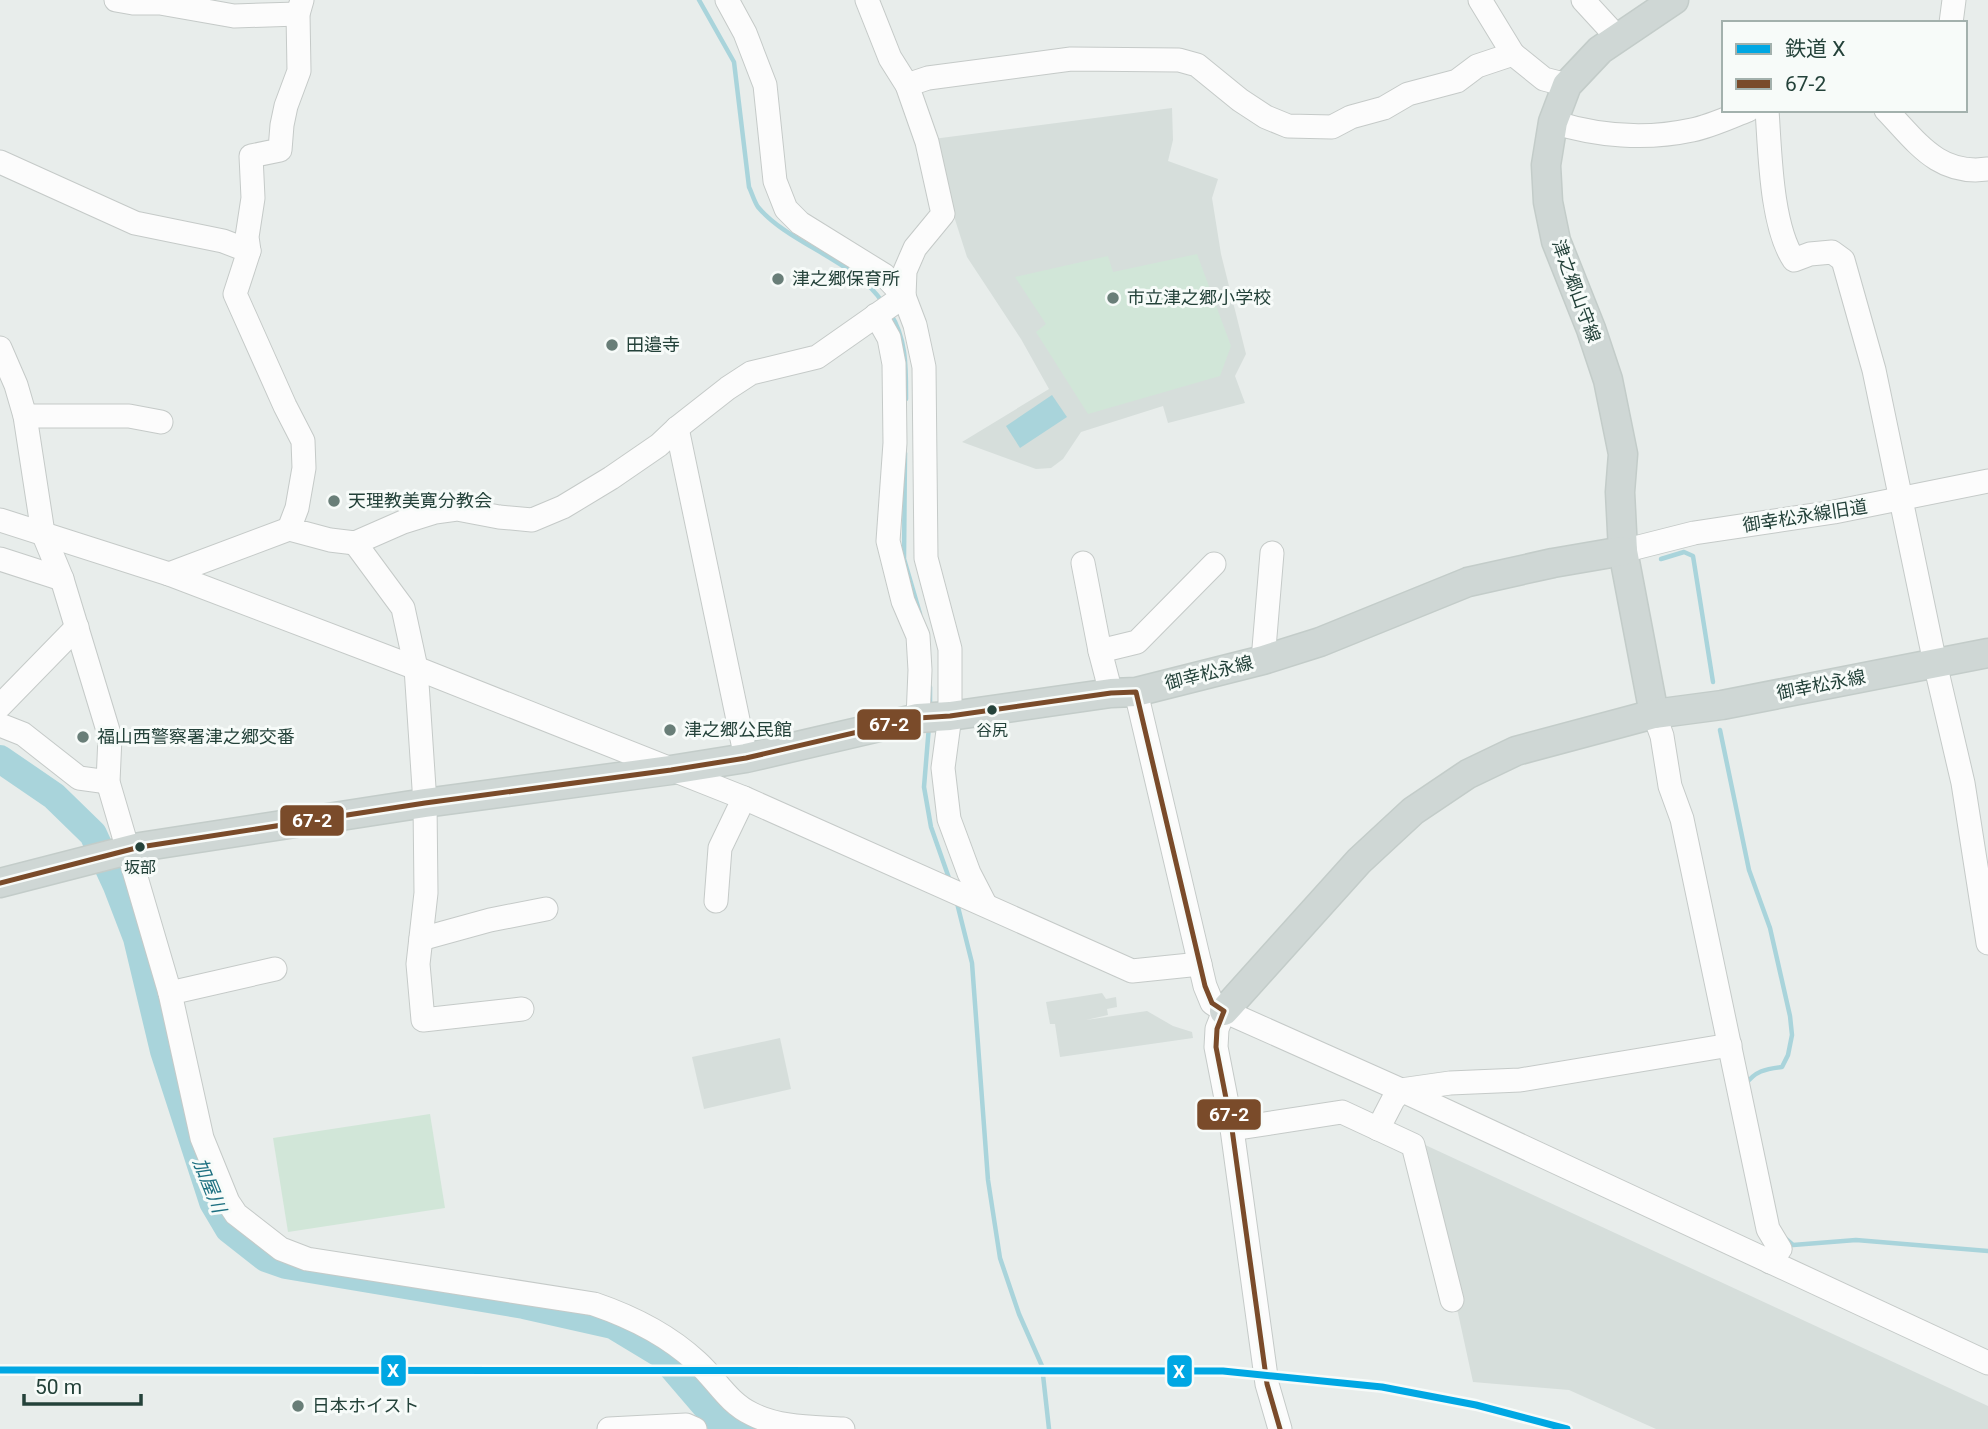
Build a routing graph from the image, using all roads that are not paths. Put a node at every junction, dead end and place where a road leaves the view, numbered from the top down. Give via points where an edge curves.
1 (116, 0) edge
2 (727, 0) edge
3 (867, 0) edge
4 (1480, 0) edge
5 (1583, 0) edge
6 (1674, 0) edge
7 (1954, 0) edge
8 (300, 7) edge
9 (1951, 21) edge
10 (1617, 37) junction
11 (1513, 54) junction
12 (907, 85) junction
13 (1566, 86) junction
14 (1742, 112) edge
15 (1766, 112) edge
16 (1895, 114) edge
17 (1553, 122) junction
18 (0, 162) edge
19 (1988, 169) edge
20 (249, 251) junction
21 (904, 296) junction
22 (876, 315) junction
23 (0, 348) edge
24 (25, 416) junction
25 (161, 422) dead end
26 (677, 428) junction
27 (895, 443) junction
28 (924, 443) junction
29 (1988, 481) edge
30 (1902, 499) junction
31 (0, 520) edge
32 (289, 529) junction
33 (43, 533) junction
34 (355, 543) junction
35 (1623, 551) junction
36 (1272, 553) dead end
37 (0, 559) edge
38 (1083, 563) dead end
39 (1214, 564) dead end
40 (169, 574) junction
41 (62, 579) junction
42 (77, 627) junction
43 (1100, 651) junction
44 (1988, 653) edge
45 (1263, 660) junction
46 (1935, 663) junction
47 (416, 668) junction
48 (1123, 692) junction
49 (0, 706) edge
50 (1654, 714) junction
51 (933, 717) junction
52 (0, 725) edge
53 (746, 758) junction
54 (671, 770) junction
55 (108, 782) junction
56 (744, 798) junction
57 (425, 803) junction
58 (111, 854) junction
59 (0, 883) edge
60 (975, 900) junction
61 (716, 901) dead end
62 (546, 909) dead end
63 (421, 939) junction
64 (1988, 943) edge
65 (1200, 964) junction
66 (275, 969) dead end
67 (170, 993) junction
68 (522, 1009) dead end
69 (1224, 1011) junction
70 (1730, 1045) junction
71 (1397, 1096) junction
72 (1232, 1129) junction
73 (1378, 1129) junction
74 (1770, 1262) junction
75 (1452, 1300) dead end
76 (1988, 1363) edge
77 (609, 1429) edge
78 (695, 1429) edge
79 (842, 1429) edge
80 (1280, 1429) edge

1 - 8 street via 234,16
2 - 21 street via 765,85 775,181 786,209 800,223 884,275
3 - 12 street via 890,58
4 - 11 street
5 - 10 street
6 - 10 main road, 津之郷山守線
7 - 9 street
8 - 20 street via 299,71 286,106 280,150 251,156
10 - 13 main road, 津之郷山守線
11 - 12 street via 1477,66 1457,81 1408,94 1332,127 1288,126 1266,117 1197,65 1179,60 1071,59 928,78
11 - 13 street via 1544,79
12 - 21 street via 928,142 943,214 915,248 905,271
13 - 17 main road, 津之郷山守線
14 - 17 street via 1693,130 1645,136 1581,131
15 - 30 street via 1773,191 1787,250 1794,260 1832,252 1843,260 1874,370
16 - 19 street via 1911,140 1945,165
17 - 35 main road, 津之郷山守線 via 1546,165 1548,202 1556,241 1608,380 1623,454
18 - 20 street via 135,223 223,241
20 - 32 street via 235,294 303,441 304,468
21 - 22 street
21 - 28 street via 924,367
22 - 26 street via 817,357 751,373
22 - 27 street via 889,338 894,364
23 - 24 street
24 - 25 street via 130,416
24 - 33 street
26 - 34 street via 611,478 563,508 532,520 457,509 403,522
26 - 53 street
27 - 28 street
27 - 51 street via 888,541 903,601 918,636 920,670
28 - 51 street via 926,558 950,649
29 - 30 street, 御幸松永線旧道
30 - 35 street, 御幸松永線旧道 via 1693,533
30 - 46 street
31 - 33 street
32 - 34 street
32 - 40 street
33 - 40 street
33 - 41 street
34 - 47 street via 403,608
35 - 45 main road, 御幸松永線 via 1468,582
35 - 50 main road
36 - 45 street
37 - 41 street
38 - 43 street
39 - 43 street via 1137,642
40 - 47 street
41 - 42 street
42 - 49 street
42 - 55 street via 110,737
43 - 48 street
44 - 46 main road, 御幸松永線
45 - 48 main road, 御幸松永線
46 - 50 main road, 御幸松永線
46 - 64 street via 1963,783
47 - 54 street
47 - 57 street
48 - 51 main road, 御幸松永線
48 - 65 street
50 - 69 main road, 御幸松永線 via 1516,751 1468,774 1413,811 1359,861
50 - 70 street via 1682,819
51 - 53 main road, 御幸松永線
51 - 60 street via 949,819
52 - 55 street via 23,734 79,778
53 - 54 main road, 御幸松永線
54 - 56 street
54 - 57 main road, 御幸松永線
55 - 58 street
56 - 60 street
56 - 61 street via 720,848
57 - 58 main road, 御幸松永線
57 - 63 street via 426,893
58 - 59 main road, 御幸松永線
58 - 67 street
60 - 65 street via 1132,971
62 - 63 street
63 - 68 street via 418,964 423,1020
65 - 69 street via 1212,1003
66 - 67 street
67 - 79 street via 202,1138 228,1202 243,1220 281,1249 307,1259 594,1304 630,1316 660,1334 698,1362 737,1406 755,1416 788,1425
69 - 71 street
69 - 72 street via 1216,1047
70 - 71 street via 1520,1080 1450,1083
70 - 74 street via 1768,1229 1780,1249
71 - 73 street
71 - 74 street
72 - 73 street via 1342,1112
72 - 80 street via 1267,1384
73 - 75 street via 1413,1145
74 - 76 street
77 - 78 street via 686,1425

